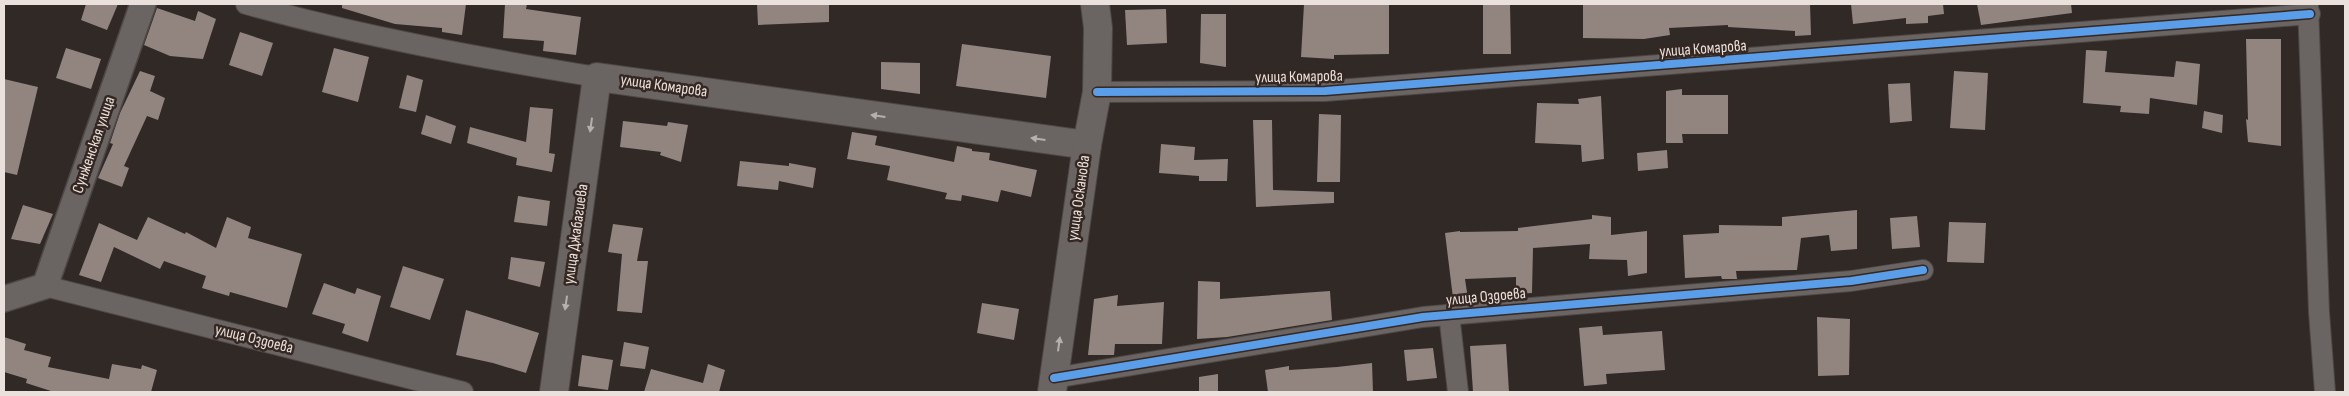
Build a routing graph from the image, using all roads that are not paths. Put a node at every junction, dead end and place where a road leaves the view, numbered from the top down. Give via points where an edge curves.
1 (143, 4) edge
2 (246, 4) edge
3 (1095, 4) edge
4 (2309, 9) edge
5 (598, 77) junction
6 (1097, 92) junction
7 (1087, 146) junction
8 (1923, 270) dead end
9 (46, 286) junction
10 (4, 299) edge
11 (1449, 314) junction
12 (1053, 385) edge
13 (463, 392) edge
14 (554, 392) edge
15 (1458, 392) edge
16 (2325, 392) edge

1 - 9 street, Сунженская улица
2 - 5 street, улица Комарова via 302,20
3 - 6 main road, улица Осканова
4 - 6 street, улица Комарова via 1326,91
4 - 16 street via 2319,312
7 -> 5 main road, улица Комарова
5 -> 14 main road, улица Джабагиева
6 - 7 main road, улица Осканова
12 -> 7 main road, улица Осканова
8 - 11 street, улица Оздоева via 1851,281
9 - 10 street
9 - 13 street, улица Оздоева
11 - 12 street, улица Оздоева
11 - 15 street, улица Оздоева

